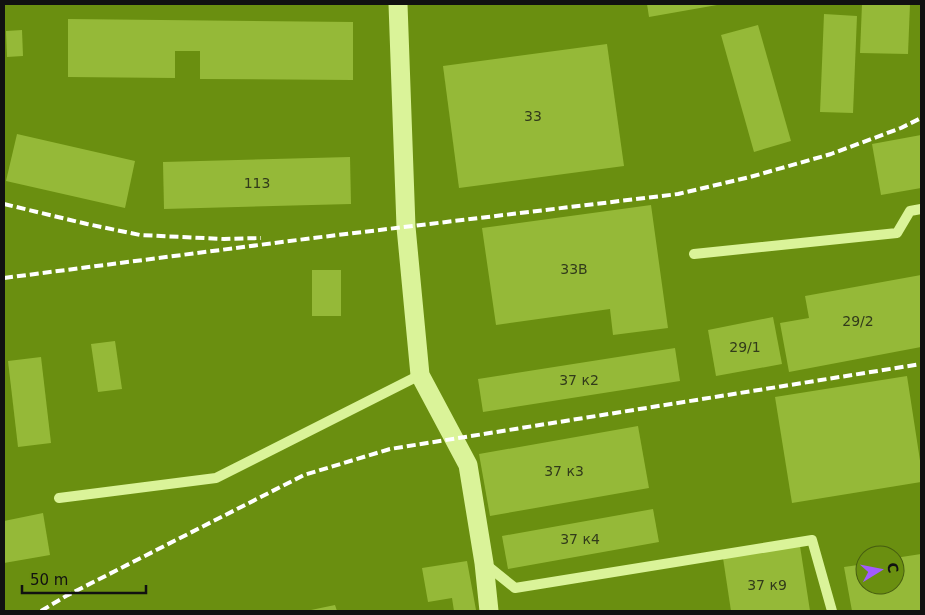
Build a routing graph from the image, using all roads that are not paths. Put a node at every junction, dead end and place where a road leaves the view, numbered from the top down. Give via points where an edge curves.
1 (398, 4) edge
2 (921, 209) edge
3 (694, 254) dead end
4 (420, 375) junction
5 (59, 498) dead end
6 (484, 563) junction
7 (489, 611) edge
8 (832, 611) edge

1 - 4 street via 406,226
2 - 3 lane via 910,211 897,233
4 - 5 lane via 216,478
4 - 6 street via 468,465
6 - 7 street
6 - 8 lane via 515,588 812,540

